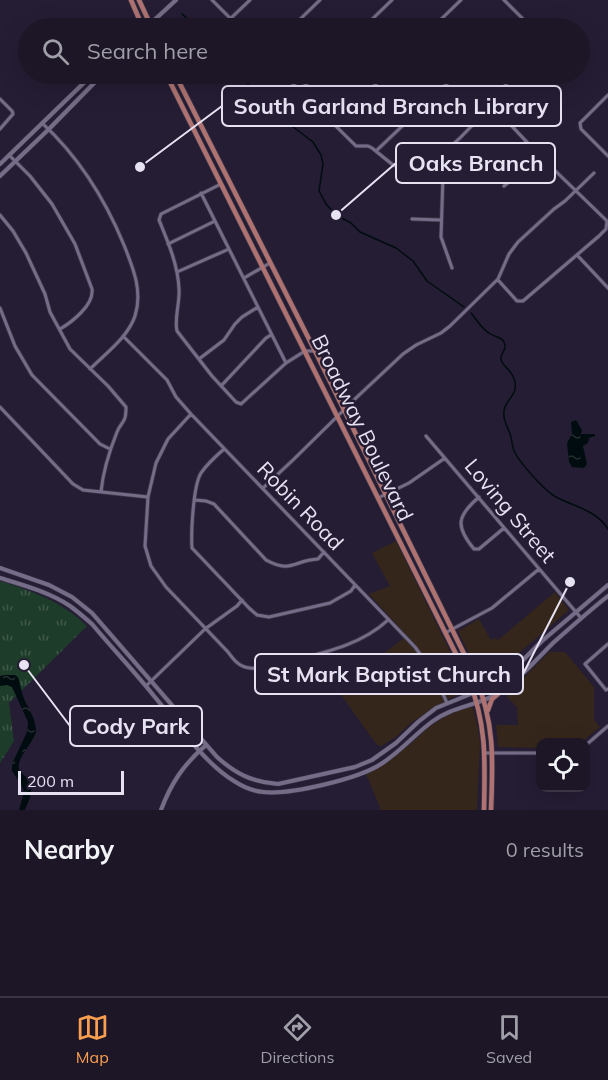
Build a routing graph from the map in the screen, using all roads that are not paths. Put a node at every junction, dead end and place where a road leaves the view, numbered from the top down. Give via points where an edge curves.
1 (131, 0) edge
2 (139, 0) edge
3 (176, 0) edge
4 (212, 0) edge
5 (250, 0) edge
6 (320, 0) edge
7 (392, 0) edge
8 (461, 0) edge
9 (504, 0) edge
10 (141, 18) edge
11 (144, 18) edge
12 (156, 18) edge
13 (229, 18) edge
14 (231, 18) edge
15 (301, 18) edge
16 (373, 18) edge
17 (442, 18) edge
18 (522, 18) edge
19 (83, 84) edge
20 (92, 84) edge
21 (171, 84) edge
22 (180, 84) edge
23 (294, 84) edge
24 (306, 84) edge
25 (376, 84) edge
26 (446, 84) edge
27 (506, 84) edge
28 (300, 90) junction
29 (608, 95) edge
30 (0, 99) edge
31 (492, 105) junction
32 (42, 123) junction
33 (334, 125) junction
34 (0, 129) edge
35 (49, 129) junction
36 (376, 151) junction
37 (9, 155) junction
38 (540, 156) junction
39 (608, 156) edge
40 (15, 161) junction
41 (434, 161) junction
42 (0, 164) edge
43 (594, 173) dead end
44 (0, 176) edge
45 (221, 184) junction
46 (504, 186) dead end
47 (576, 190) junction
48 (201, 194) junction
49 (0, 214) edge
50 (412, 219) dead end
51 (441, 220) junction
52 (215, 221) junction
53 (607, 221) edge
54 (168, 244) junction
55 (229, 249) junction
56 (577, 255) junction
57 (270, 263) junction
58 (263, 267) junction
59 (452, 268) dead end
60 (177, 272) junction
61 (244, 278) junction
62 (498, 279) junction
63 (608, 288) edge
64 (258, 307) junction
65 (0, 308) edge
66 (59, 330) junction
67 (271, 335) junction
68 (123, 336) junction
69 (305, 351) junction
70 (315, 351) junction
71 (199, 359) junction
72 (286, 363) junction
73 (90, 369) junction
74 (221, 386) junction
75 (0, 407) edge
76 (343, 410) junction
77 (191, 414) junction
78 (337, 417) junction
79 (426, 436) dead end
80 (224, 448) junction
81 (110, 449) junction
82 (445, 458) junction
83 (263, 488) junction
84 (102, 492) junction
85 (385, 495) junction
86 (148, 497) junction
87 (479, 497) junction
88 (378, 498) junction
89 (195, 500) junction
90 (504, 527) junction
91 (324, 552) junction
92 (0, 568) edge
93 (539, 568) junction
94 (0, 578) edge
95 (429, 582) junction
96 (49, 585) junction
97 (355, 585) junction
98 (608, 585) edge
99 (422, 586) junction
100 (46, 594) junction
101 (608, 596) edge
102 (242, 600) junction
103 (576, 612) junction
104 (581, 618) junction
105 (388, 620) junction
106 (105, 627) junction
107 (205, 629) junction
108 (453, 629) junction
109 (100, 633) junction
110 (445, 633) junction
111 (608, 644) edge
112 (535, 648) junction
113 (541, 655) junction
114 (476, 680) junction
115 (152, 681) junction
116 (499, 682) junction
117 (146, 686) junction
118 (608, 689) edge
119 (481, 691) junction
120 (474, 693) junction
121 (498, 694) junction
122 (484, 699) junction
123 (477, 702) junction
124 (447, 703) junction
125 (487, 712) junction
126 (608, 726) edge
127 (590, 741) edge
128 (206, 745) junction
129 (200, 750) junction
130 (485, 753) junction
131 (493, 753) junction
132 (536, 753) edge
133 (258, 782) junction
134 (255, 791) junction
135 (161, 810) edge
136 (484, 810) edge
137 (491, 810) edge

1 - 10 main road
2 - 11 main road
3 - 12 main road
4 - 13 street
5 - 14 street
6 - 15 street
7 - 16 street
8 - 17 street
9 - 18 street
19 - 32 main road
20 - 35 main road
21 - 45 main road, Broadway Boulevard
22 - 57 main road, Broadway Boulevard
23 - 28 street
24 - 28 street
25 - 33 street
26 - 36 street
27 - 31 street
28 - 33 street
29 - 39 street via 580,125
30 - 34 street via 13,114
31 - 38 street
31 - 41 street
32 - 35 street
32 - 37 main road
33 - 36 street via 356,146
35 - 40 main road
35 - 68 street via 97,189 130,259 138,303
36 - 41 street via 403,168 423,169
37 - 40 street
37 - 42 main road
38 - 46 street
38 - 47 street
40 - 44 main road
40 - 66 street via 52,204 75,244 92,289 91,302
41 - 51 street via 443,176
43 - 47 street
45 - 48 street
45 - 58 main road, Broadway Boulevard
47 - 53 street
47 - 62 street via 518,242
48 - 52 street
48 - 54 street via 161,214 159,220
49 - 66 street via 26,253
50 - 51 street
51 - 59 street via 441,237
52 - 54 street
52 - 55 street
53 - 56 street via 606,229
54 - 60 street
55 - 60 street
55 - 61 street
56 - 62 street via 524,301 517,301
56 - 63 street
57 - 58 street
57 - 70 main road, Broadway Boulevard
58 - 61 street
58 - 69 main road, Broadway Boulevard
60 - 71 street via 177,331
61 - 64 street
62 - 76 street via 450,326 403,354
64 - 67 street
64 - 71 street via 242,317 224,340
65 - 81 street via 32,375 100,444
66 - 73 street via 70,349
67 - 72 street
67 - 74 street
68 - 73 street
68 - 77 street, Robin Road via 166,380
69 - 70 street
69 - 72 street
69 - 78 main road, Broadway Boulevard
70 - 76 main road, Broadway Boulevard
71 - 74 street
72 - 74 street via 241,404
73 - 81 street via 126,407 126,420 118,428
75 - 84 street via 73,484 83,490
76 - 78 street
76 - 85 main road, Broadway Boulevard
77 - 80 street, Robin Road
77 - 86 street via 160,455
78 - 83 street
78 - 88 main road, Broadway Boulevard
79 - 82 street, Loving Street
80 - 83 street, Robin Road
80 - 89 street via 201,474
81 - 84 street
82 - 85 street
82 - 87 street, Loving Street
83 - 91 street, Robin Road
84 - 86 street
85 - 88 street
85 - 95 main road, Broadway Boulevard
86 - 107 street via 145,546 151,566
87 - 90 street, Loving Street
87 - 90 street via 467,507 460,522 474,549
88 - 99 main road, Broadway Boulevard
89 - 91 street via 214,504 266,560 276,565 284,567 318,559
89 - 102 street via 192,548
90 - 93 street, Loving Street
91 - 97 street, Robin Road
92 - 96 main road
93 - 103 street, Loving Street
93 - 108 street via 492,608
94 - 100 main road
95 - 99 main road
95 - 108 main road, Broadway Boulevard
96 - 100 main road
96 - 106 main road via 72,597
97 - 102 street via 330,603 269,617 257,615
97 - 105 street, Robin Road
98 - 103 main road
99 - 110 main road, Broadway Boulevard
100 - 109 main road via 68,604
101 - 104 main road
102 - 107 street
103 - 104 street, Loving Street
103 - 112 main road
104 - 113 main road
105 - 107 street via 340,648 251,669 236,662
105 - 124 street, Robin Road via 434,672
106 - 109 main road
106 - 115 main road
107 - 115 street
108 - 110 street
108 - 114 main road, Broadway Boulevard
109 - 117 main road
110 - 120 main road, Broadway Boulevard
111 - 118 street via 585,664
112 - 113 main road
112 - 116 main road
113 - 121 main road
114 - 116 main road via 486,684
114 - 119 main road, Broadway Boulevard
115 - 117 street
115 - 128 main road
116 - 119 main road
117 - 129 main road
119 - 120 main road
119 - 122 main road, Broadway Boulevard
120 - 123 main road, Broadway Boulevard
120 - 124 main road
121 - 122 main road
121 - 125 main road via 490,701
122 - 123 main road
122 - 125 main road, Broadway Boulevard
123 - 130 main road, Broadway Boulevard
123 - 134 main road via 433,721 382,764 360,774 286,792
124 - 133 main road via 427,714 372,760 278,784
125 - 131 main road, Broadway Boulevard
126 - 127 street
128 - 129 main road
128 - 133 main road via 225,765
129 - 134 main road via 216,769
129 - 135 main road via 180,771
130 - 131 street
130 - 136 main road, Broadway Boulevard
131 - 132 street
131 - 137 main road, Broadway Boulevard
133 - 134 main road

